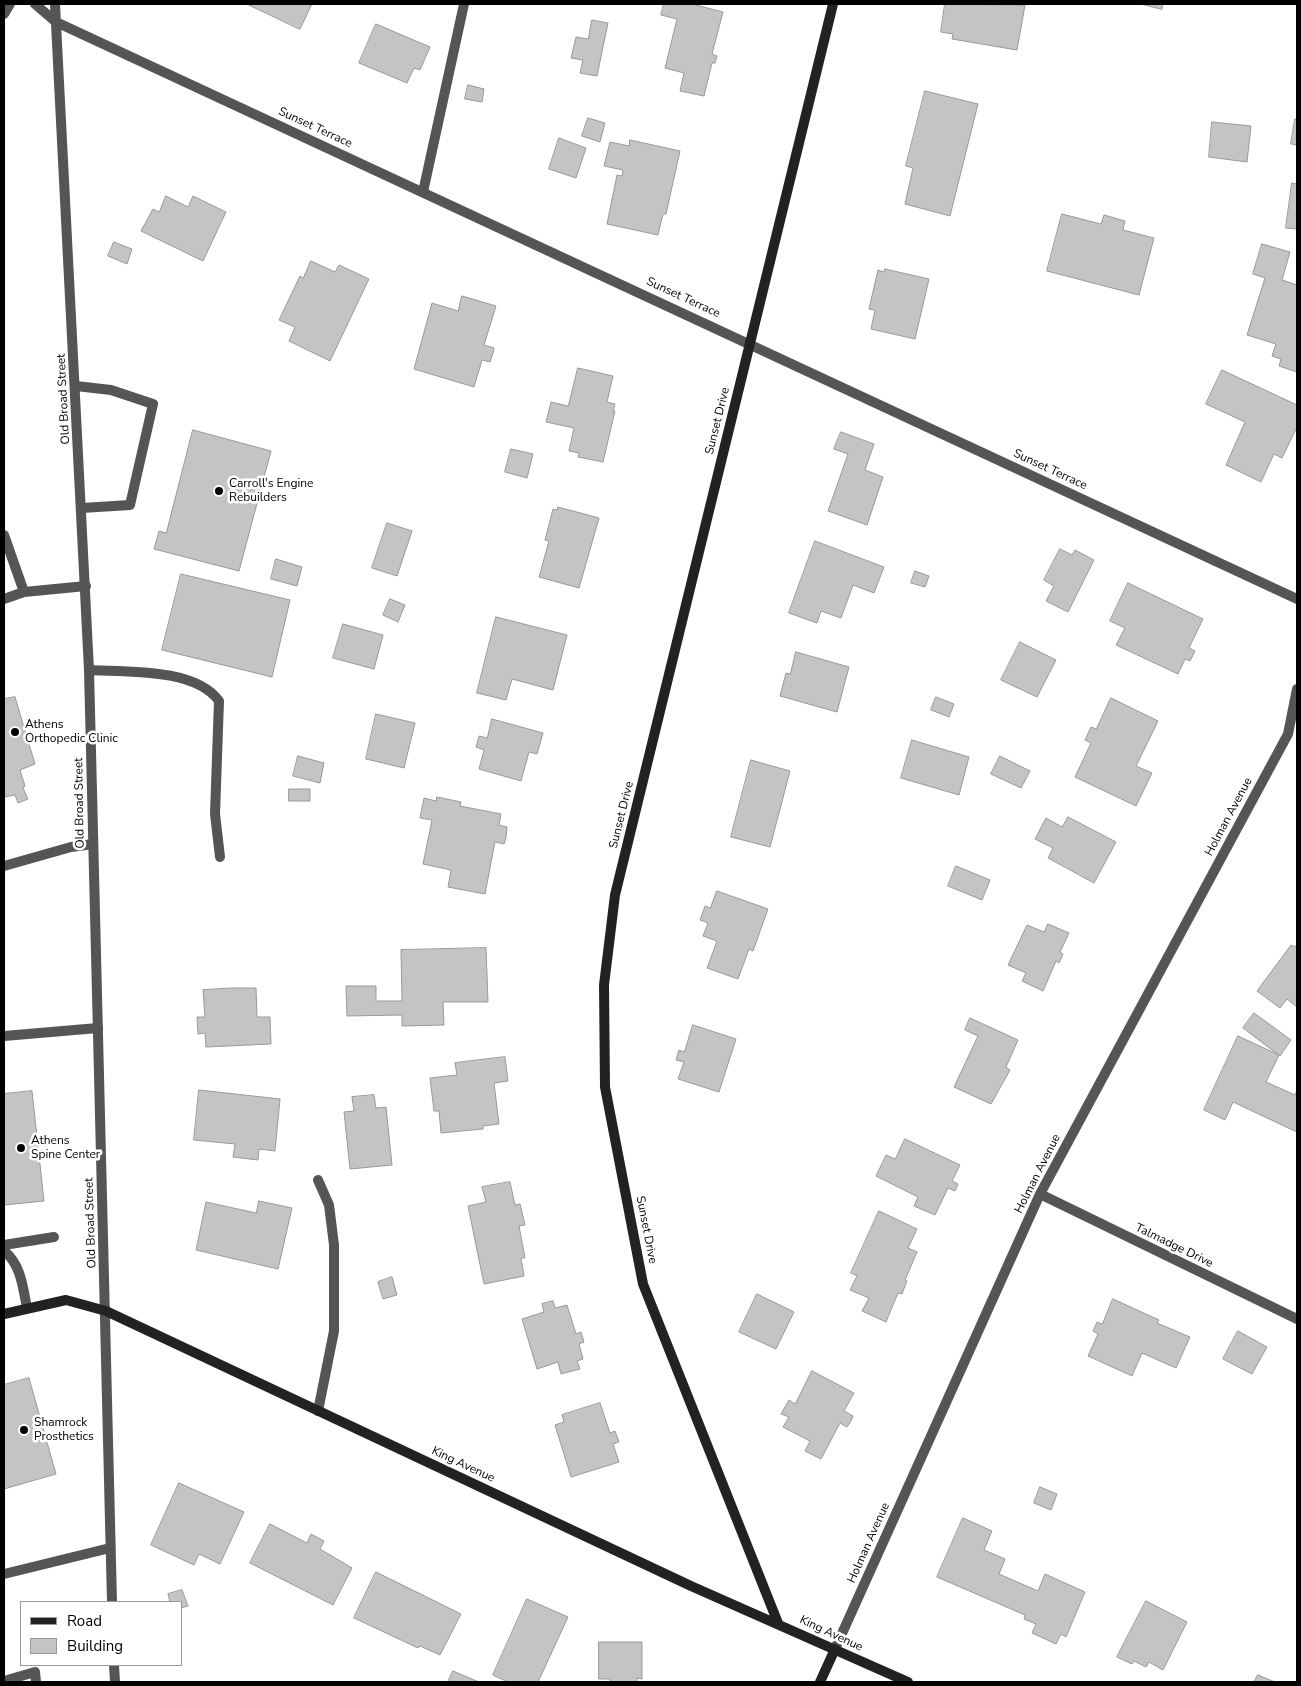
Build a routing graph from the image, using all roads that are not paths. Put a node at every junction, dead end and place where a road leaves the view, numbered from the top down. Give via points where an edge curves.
1 (10, 4) edge
2 (35, 4) edge
3 (56, 4) edge
4 (464, 4) edge
5 (833, 4) edge
6 (4, 14) edge
7 (56, 22) junction
8 (423, 192) junction
9 (750, 343) junction
10 (76, 386) junction
11 (82, 508) junction
12 (4, 535) edge
13 (86, 586) junction
14 (24, 592) junction
15 (4, 598) edge
16 (1297, 599) edge
17 (89, 670) junction
18 (1297, 689) edge
19 (1297, 728) edge
20 (1288, 734) junction
21 (93, 844) junction
22 (220, 857) dead end
23 (4, 866) edge
24 (98, 1028) junction
25 (4, 1036) edge
26 (318, 1180) dead end
27 (1040, 1194) junction
28 (54, 1238) dead end
29 (4, 1244) edge
30 (4, 1251) edge
31 (27, 1308) junction
32 (106, 1311) junction
33 (4, 1314) edge
34 (1297, 1319) edge
35 (318, 1412) junction
36 (110, 1548) junction
37 (4, 1574) edge
38 (112, 1601) edge
39 (778, 1624) junction
40 (834, 1649) junction
41 (114, 1666) edge
42 (4, 1682) edge
43 (36, 1682) edge
44 (115, 1682) edge
45 (820, 1682) edge
46 (908, 1682) edge

1 - 6 street
2 - 7 street, Sunset Terrace
3 - 7 street, Old Broad Street
4 - 8 street
5 - 9 street, Sunset Drive
7 - 8 street, Sunset Terrace
7 - 10 street, Old Broad Street
8 - 9 street, Sunset Terrace
9 - 16 street, Sunset Terrace
9 - 39 street, Sunset Drive via 615,895 604,985 606,1087 644,1284
10 - 11 street, Old Broad Street
10 - 11 street via 111,390 153,404 130,505
11 - 13 street, Old Broad Street
12 - 14 street
13 - 14 street
13 - 17 street, Old Broad Street
14 - 15 street
17 - 21 street, Old Broad Street
17 - 22 street via 193,680 211,690 219,701 216,814
18 - 20 street, Holman Avenue
19 - 20 street
20 - 27 street, Holman Avenue
21 - 23 street
21 - 24 street, Old Broad Street
24 - 25 street
24 - 32 street, Old Broad Street
26 - 35 street via 329,1205 334,1245 334,1331
27 - 34 street, Talmadge Drive
27 - 40 street, Holman Avenue
28 - 29 street
30 - 31 street via 11,1257 20,1277
31 - 32 street, King Avenue via 66,1300
31 - 33 street, King Avenue
32 - 35 street, King Avenue
32 - 36 street, Old Broad Street
35 - 39 street, King Avenue
36 - 37 street
36 - 38 street, Old Broad Street
39 - 40 street, King Avenue
40 - 45 street, Holman Avenue
40 - 46 street, King Avenue
41 - 44 street
42 - 43 street via 35,1672

